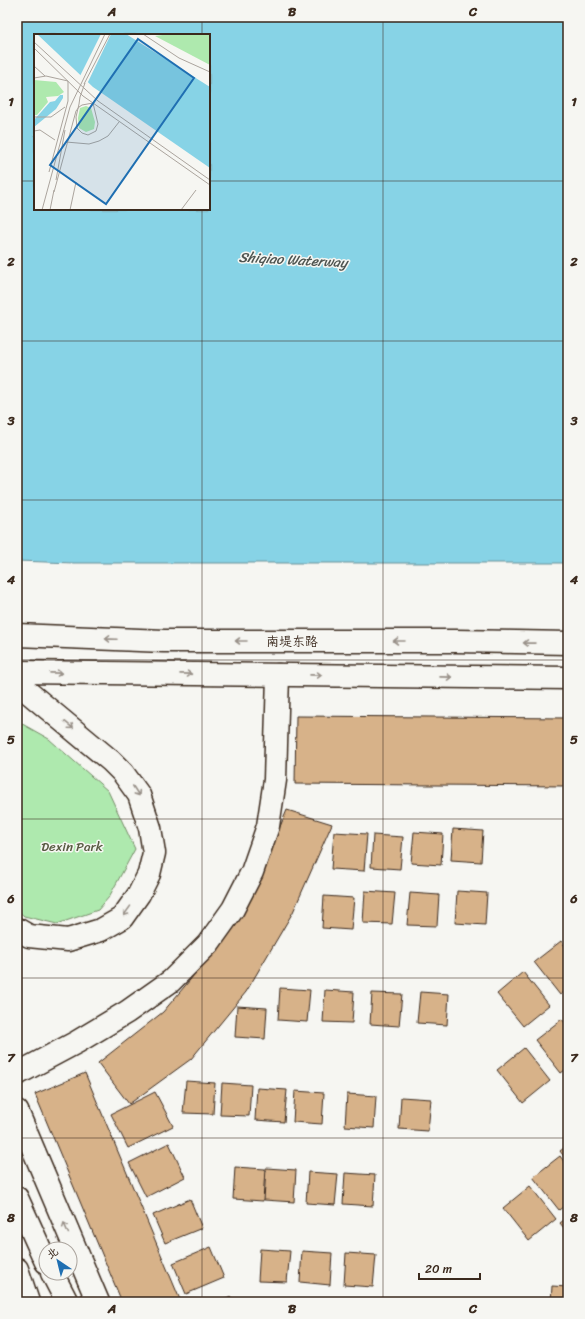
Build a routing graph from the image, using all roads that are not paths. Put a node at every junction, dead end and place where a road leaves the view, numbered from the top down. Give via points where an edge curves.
1 (17, 635) edge
2 (568, 644) edge
3 (17, 672) edge
4 (278, 675) junction
5 (568, 678) edge
6 (17, 683) edge
7 (17, 929) edge
8 (17, 1074) edge
9 (17, 1111) edge
10 (17, 1198) edge
11 (38, 1244) edge
12 (17, 1269) edge
13 (56, 1281) edge
14 (28, 1302) edge
15 (67, 1302) edge
16 (98, 1302) edge

2 -> 1 street, 南堤东路 via 456,641 164,641
3 -> 4 street
4 -> 5 street
4 - 8 street via 275,780 268,826 252,872 233,909 208,944 171,981 127,1012
6 -> 7 street via 123,773 139,795 150,828 154,853 149,874 139,894 122,918 101,930 68,940 29,936
16 -> 9 street
10 - 11 street
12 - 14 street
13 - 15 street

